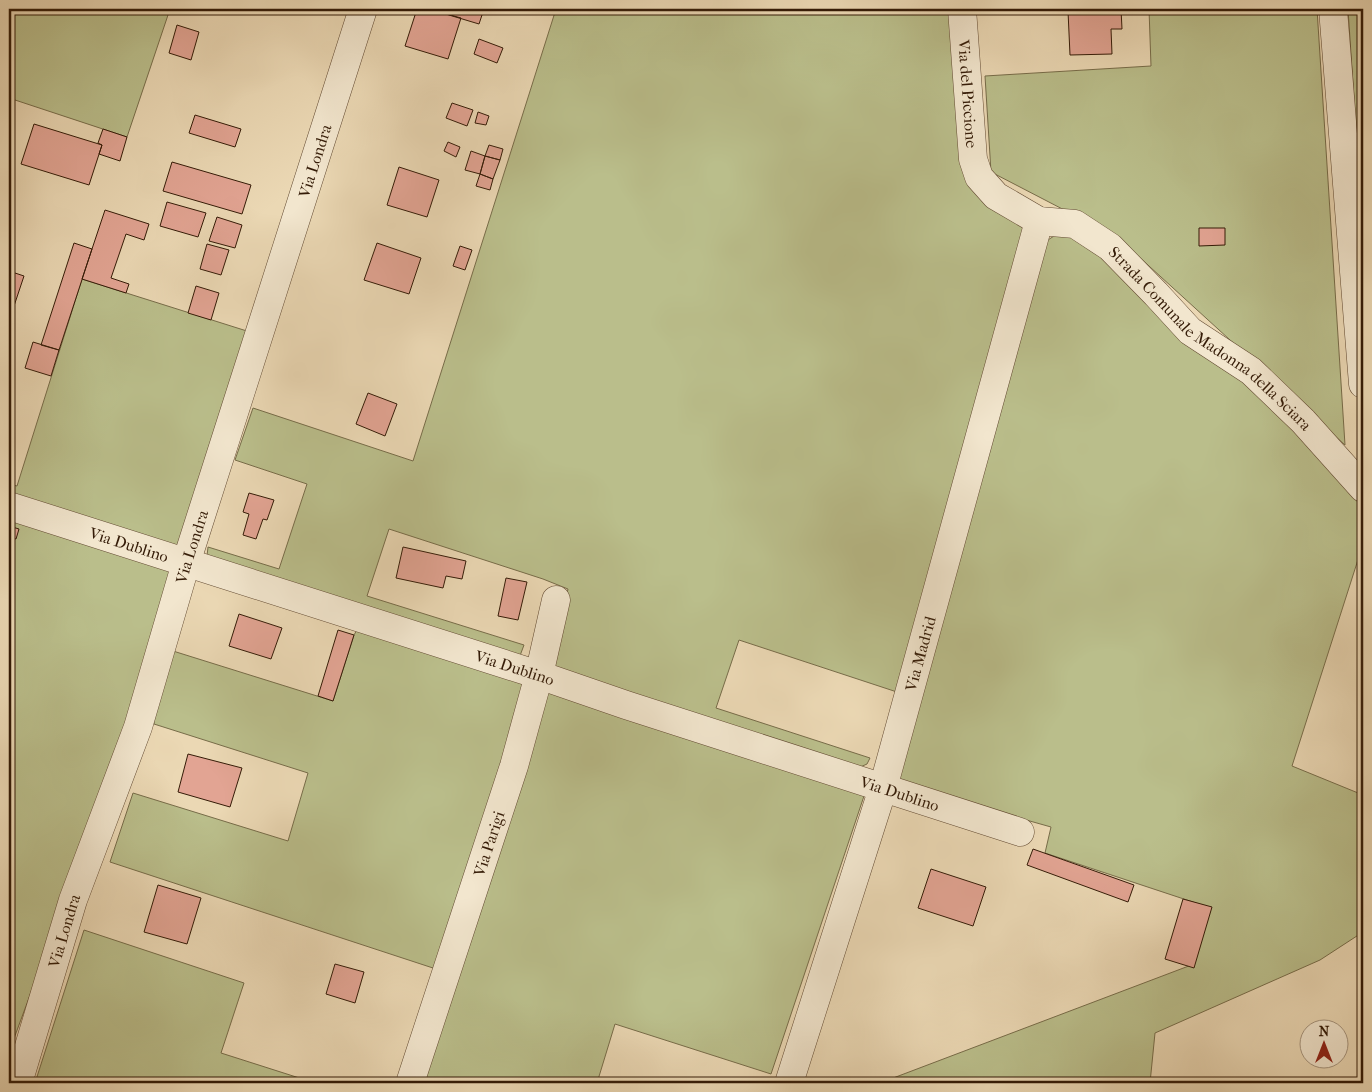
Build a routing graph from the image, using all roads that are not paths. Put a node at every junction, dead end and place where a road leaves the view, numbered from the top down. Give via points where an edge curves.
1 (363, 9) edge
2 (962, 9) edge
3 (1333, 9) edge
4 (1039, 221) junction
5 (1363, 384) edge
6 (1363, 486) edge
7 (9, 506) edge
8 (186, 563) junction
9 (556, 600) dead end
10 (538, 675) junction
11 (883, 788) junction
12 (1020, 832) dead end
13 (18, 1083) edge
14 (410, 1083) edge
15 (789, 1083) edge

1 - 8 street, Via Londra
2 - 4 street, Via del Piccione via 972,159 979,177 996,196
3 - 5 street
4 - 6 street, Strada Comunale Madonna della Sciara via 1074,224 1110,247 1190,331 1251,371
4 - 11 street, Via Madrid
7 - 8 street, Via Dublino
8 - 10 street, Via Dublino
8 - 13 street, Via Londra via 138,727 73,900
9 - 10 street, Via Parigi
10 - 11 street, Via Dublino
10 - 14 street, Via Parigi via 514,766
11 - 12 street, Via Dublino
11 - 15 street, Via Madrid

